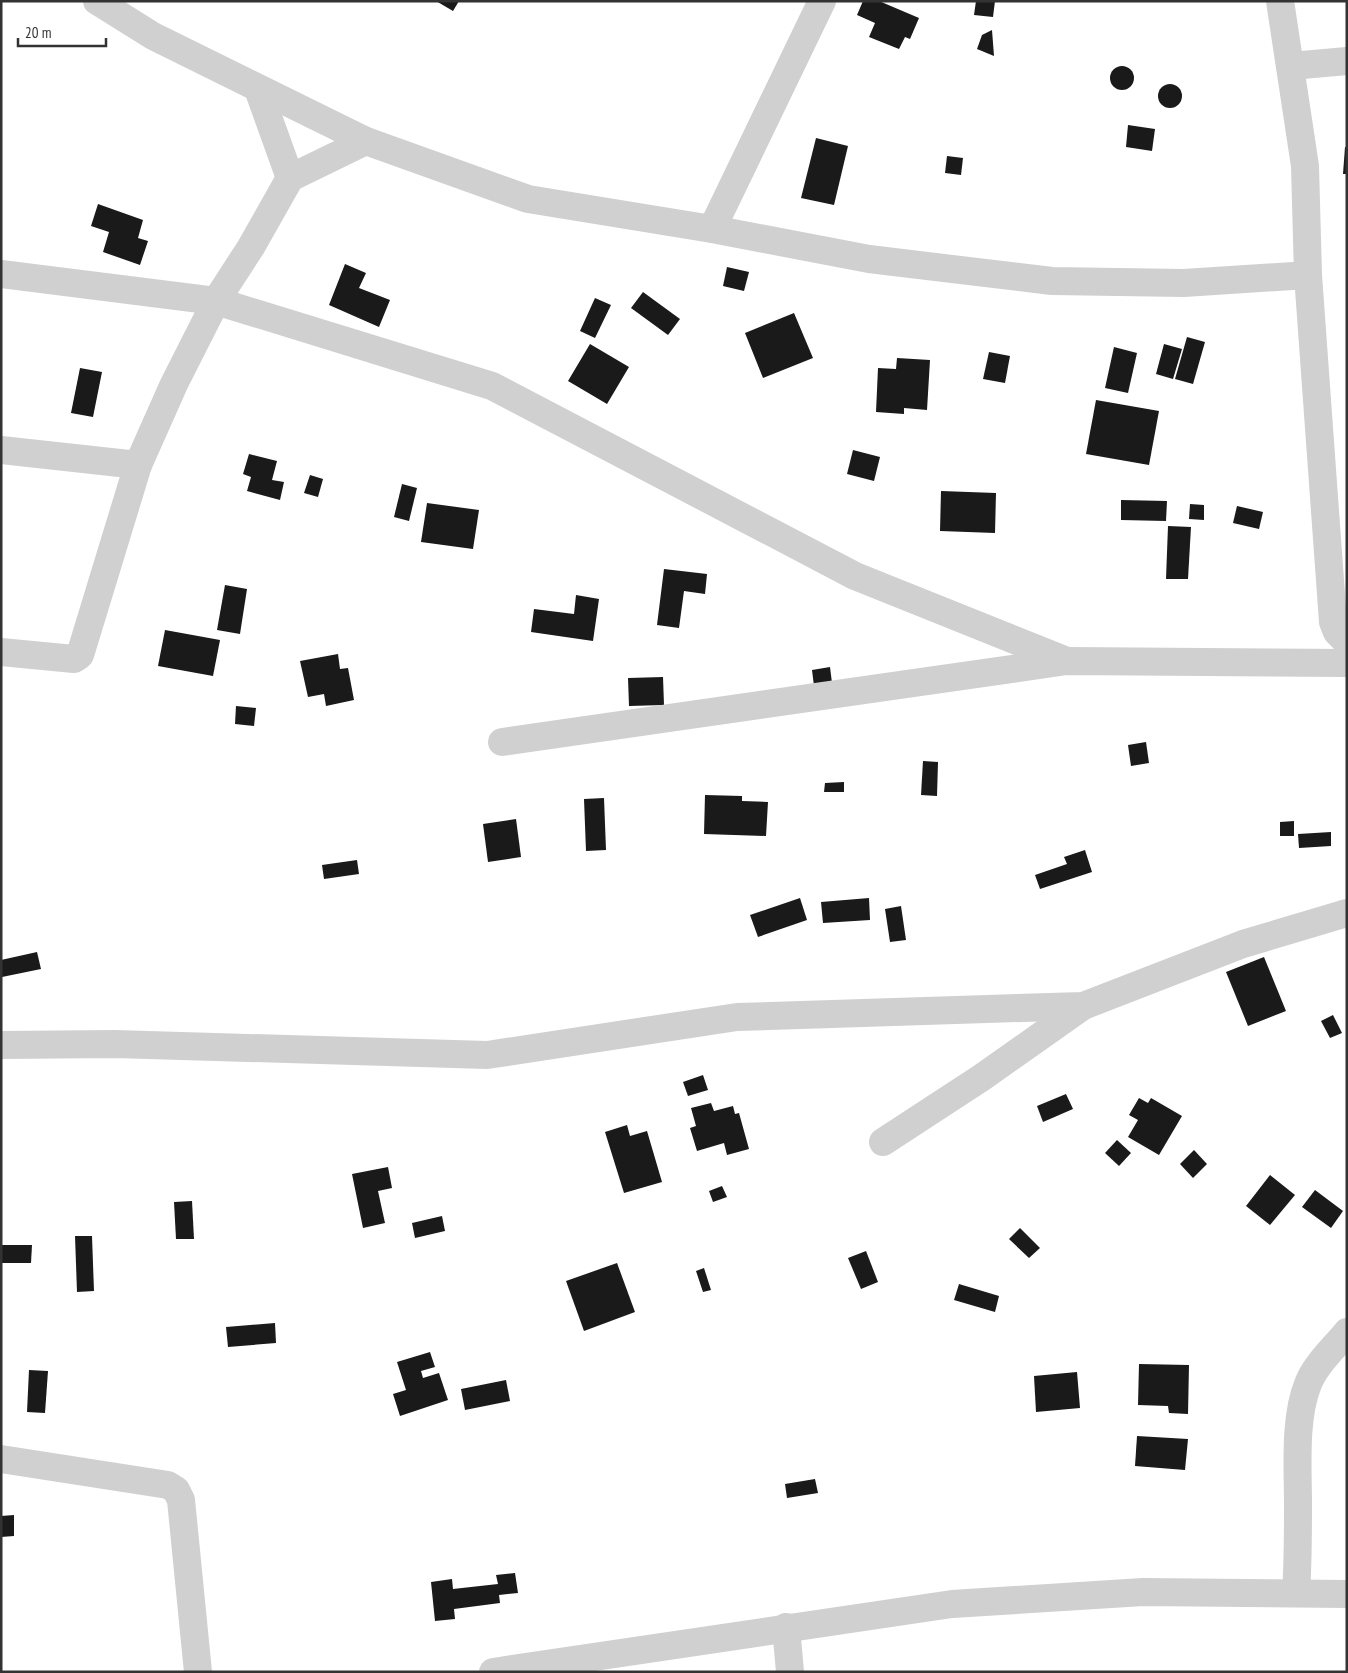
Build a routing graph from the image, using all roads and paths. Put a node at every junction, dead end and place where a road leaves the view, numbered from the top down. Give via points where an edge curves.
1 (97, 1) edge
2 (822, 1) edge
3 (1280, 1) edge
4 (1347, 62) edge
5 (1291, 66) junction
6 (258, 89) junction
7 (366, 141) junction
8 (290, 178) junction
9 (712, 229) junction
10 (1, 274) edge
11 (1308, 275) junction
12 (216, 301) junction
13 (1, 450) edge
14 (138, 464) junction
15 (1347, 642) edge
16 (1, 652) edge
17 (1067, 661) junction
18 (1347, 664) edge
19 (502, 742) dead end
20 (1347, 913) edge
21 (1083, 1006) junction
22 (1, 1045) edge
23 (883, 1142) dead end
24 (1347, 1332) edge
25 (1, 1459) edge
26 (1296, 1592) junction
27 (1347, 1594) edge
28 (786, 1627) junction
29 (198, 1672) edge
30 (493, 1672) edge
31 (790, 1672) edge

1 - 6 street via 153,36
2 - 9 street
3 - 5 street
4 - 5 street
5 - 11 street via 1305,166
6 - 7 street
6 - 8 street
7 - 8 street
7 - 9 street via 528,199
8 - 12 street
9 - 11 street via 869,259 1052,282 1184,283
10 - 12 street
11 - 15 street via 1333,622
12 - 14 street
12 - 17 street via 492,386 855,576
13 - 14 street
14 - 16 street via 80,655 74,659
17 - 18 street
17 - 19 street
20 - 21 street via 1243,944
21 - 22 street via 737,1017 487,1055 115,1044
21 - 23 street
24 - 26 street via 1308,1384 1302,1410 1298,1455
25 - 29 street via 168,1485 176,1490 181,1500
26 - 27 street
26 - 28 street via 1143,1592 952,1604
28 - 30 street
28 - 31 street

